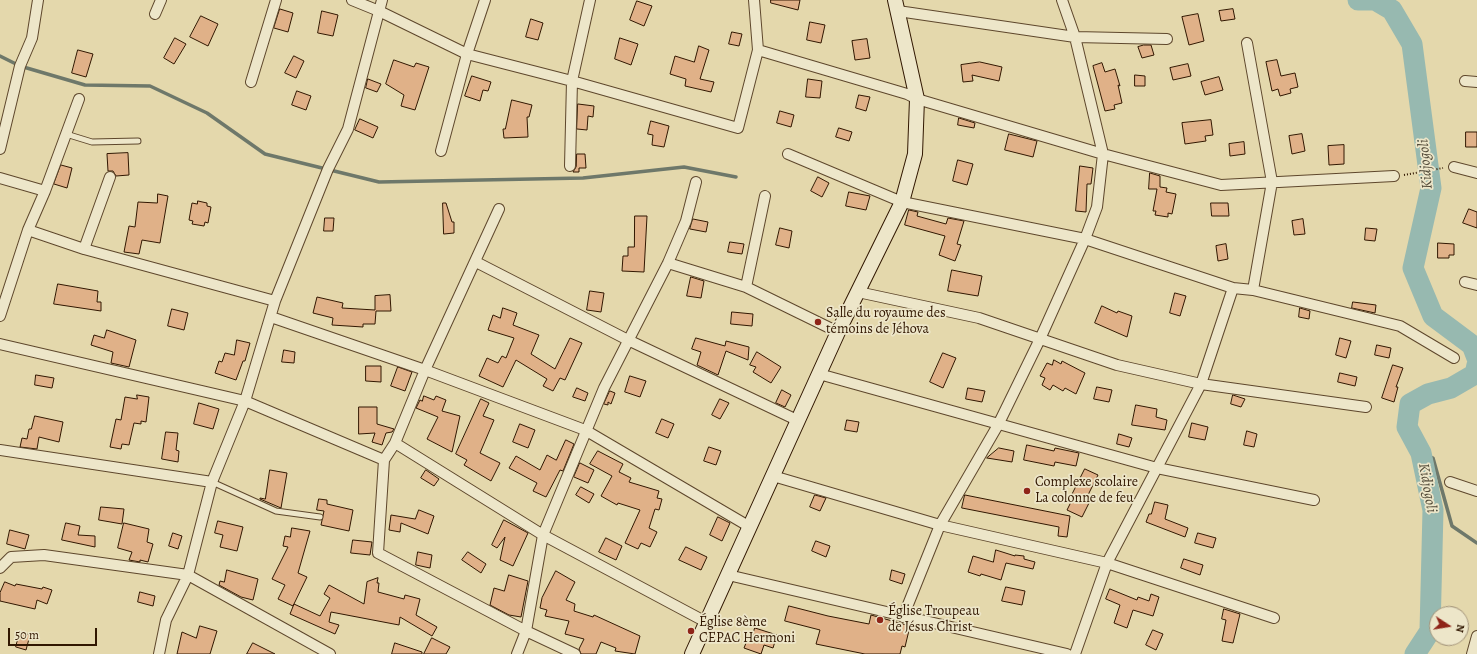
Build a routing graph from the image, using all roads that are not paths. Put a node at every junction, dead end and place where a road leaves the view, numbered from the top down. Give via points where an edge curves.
1 (38, 0) edge
2 (161, 0) edge
3 (276, 0) edge
4 (352, 0) edge
5 (382, 0) edge
6 (485, 0) edge
7 (590, 0) edge
8 (754, 0) edge
9 (1062, 0) edge
10 (896, 5) edge
11 (379, 11) junction
12 (155, 14) dead end
13 (1075, 37) junction
14 (1167, 39) dead end
15 (1247, 43) dead end
16 (758, 50) junction
17 (467, 54) junction
18 (572, 81) junction
19 (1465, 81) dead end
20 (252, 82) dead end
21 (1477, 82) edge
22 (79, 99) dead end
23 (917, 99) junction
24 (66, 134) junction
25 (138, 141) dead end
26 (0, 149) edge
27 (441, 151) dead end
28 (788, 154) dead end
29 (1103, 154) junction
30 (570, 166) dead end
31 (1454, 167) road end
32 (1477, 173) edge
33 (1394, 176) road end
34 (110, 177) dead end
35 (0, 178) edge
36 (696, 182) dead end
37 (1272, 182) junction
38 (45, 191) junction
39 (765, 196) dead end
40 (902, 202) junction
41 (500, 209) dead end
42 (28, 230) junction
43 (1085, 239) junction
44 (84, 249) junction
45 (476, 262) junction
46 (668, 263) junction
47 (1465, 282) dead end
48 (1477, 285) edge
49 (746, 287) junction
50 (1233, 288) junction
51 (1253, 290) junction
52 (858, 292) junction
53 (275, 300) junction
54 (0, 316) edge
55 (271, 317) junction
56 (838, 332) junction
57 (1040, 339) junction
58 (628, 340) junction
59 (0, 344) edge
60 (1454, 358) dead end
61 (426, 370) junction
62 (819, 374) junction
63 (1201, 384) junction
64 (245, 401) junction
65 (1366, 407) dead end
66 (798, 421) junction
67 (998, 425) junction
68 (585, 430) junction
69 (395, 443) junction
70 (0, 450) edge
71 (384, 460) junction
72 (1157, 468) junction
73 (773, 476) junction
74 (212, 482) junction
75 (1450, 482) dead end
76 (1477, 491) edge
77 (1314, 500) dead end
78 (320, 517) dead end
79 (940, 525) junction
80 (750, 527) junction
81 (544, 535) junction
82 (1107, 563) junction
83 (1, 564) edge
84 (728, 574) junction
85 (188, 575) junction
86 (904, 617) junction
87 (1274, 618) dead end
88 (706, 622) junction
89 (526, 631) junction
90 (1477, 636) edge
91 (159, 654) edge
92 (330, 654) edge
93 (518, 654) edge
94 (575, 654) edge
95 (692, 654) edge
96 (1067, 654) edge
97 (1075, 654) edge
98 (1472, 654) edge

1 - 26 street via 32,38 20,66
2 - 12 street
3 - 20 street
4 - 11 street
5 - 11 street
6 - 17 street
7 - 18 street
8 - 16 street
9 - 13 street
10 - 13 street
10 - 23 street
11 - 17 street
11 - 53 street via 348,129 328,169
13 - 14 street
13 - 29 street
15 - 37 street
16 - 18 street via 738,128
16 - 23 street
17 - 18 street
17 - 27 street
18 - 30 street
19 - 21 street
22 - 24 street
23 - 29 street
23 - 40 street via 915,154
24 - 25 lane via 92,142
24 - 38 street
28 - 40 street
29 - 37 street via 1221,185
29 - 43 street via 1097,207
31 - 32 street
33 - 37 street
34 - 44 street
35 - 38 street
36 - 46 street via 686,221
37 - 51 street
38 - 42 street
39 - 49 street
40 - 43 street
40 - 52 street
41 - 45 street
42 - 44 street
42 - 54 street
43 - 50 street
43 - 57 street
44 - 53 street
45 - 58 street
45 - 61 street
46 - 49 street
46 - 58 street
47 - 48 street
49 - 56 street
50 - 51 street
50 - 63 street
51 - 60 street via 1400,326
52 - 56 street
52 - 57 street via 979,318
53 - 55 street
55 - 61 street
55 - 64 street
56 - 62 street
57 - 63 street via 1117,365
57 - 67 street
58 - 66 street
58 - 68 street
59 - 64 street
61 - 68 street
61 - 69 street
62 - 66 street
62 - 67 street
63 - 65 street
63 - 72 street
64 - 71 street
64 - 74 street
66 - 73 street
67 - 72 street
67 - 79 street
68 - 80 street
68 - 81 street
69 - 71 street
69 - 81 street
70 - 74 street
71 - 89 street via 378,553
72 - 77 street
72 - 82 street
73 - 79 street
73 - 80 street
74 - 78 lane via 276,511
74 - 85 street
75 - 76 street
79 - 82 street
79 - 86 street
80 - 84 street
81 - 88 street
81 - 89 street
82 - 87 street
82 - 97 street
83 - 85 street via 11,557 44,555
84 - 86 street
84 - 88 street
85 - 91 street via 166,620
85 - 92 street
86 - 96 street
88 - 95 street
89 - 93 street
89 - 94 street
90 - 98 street

